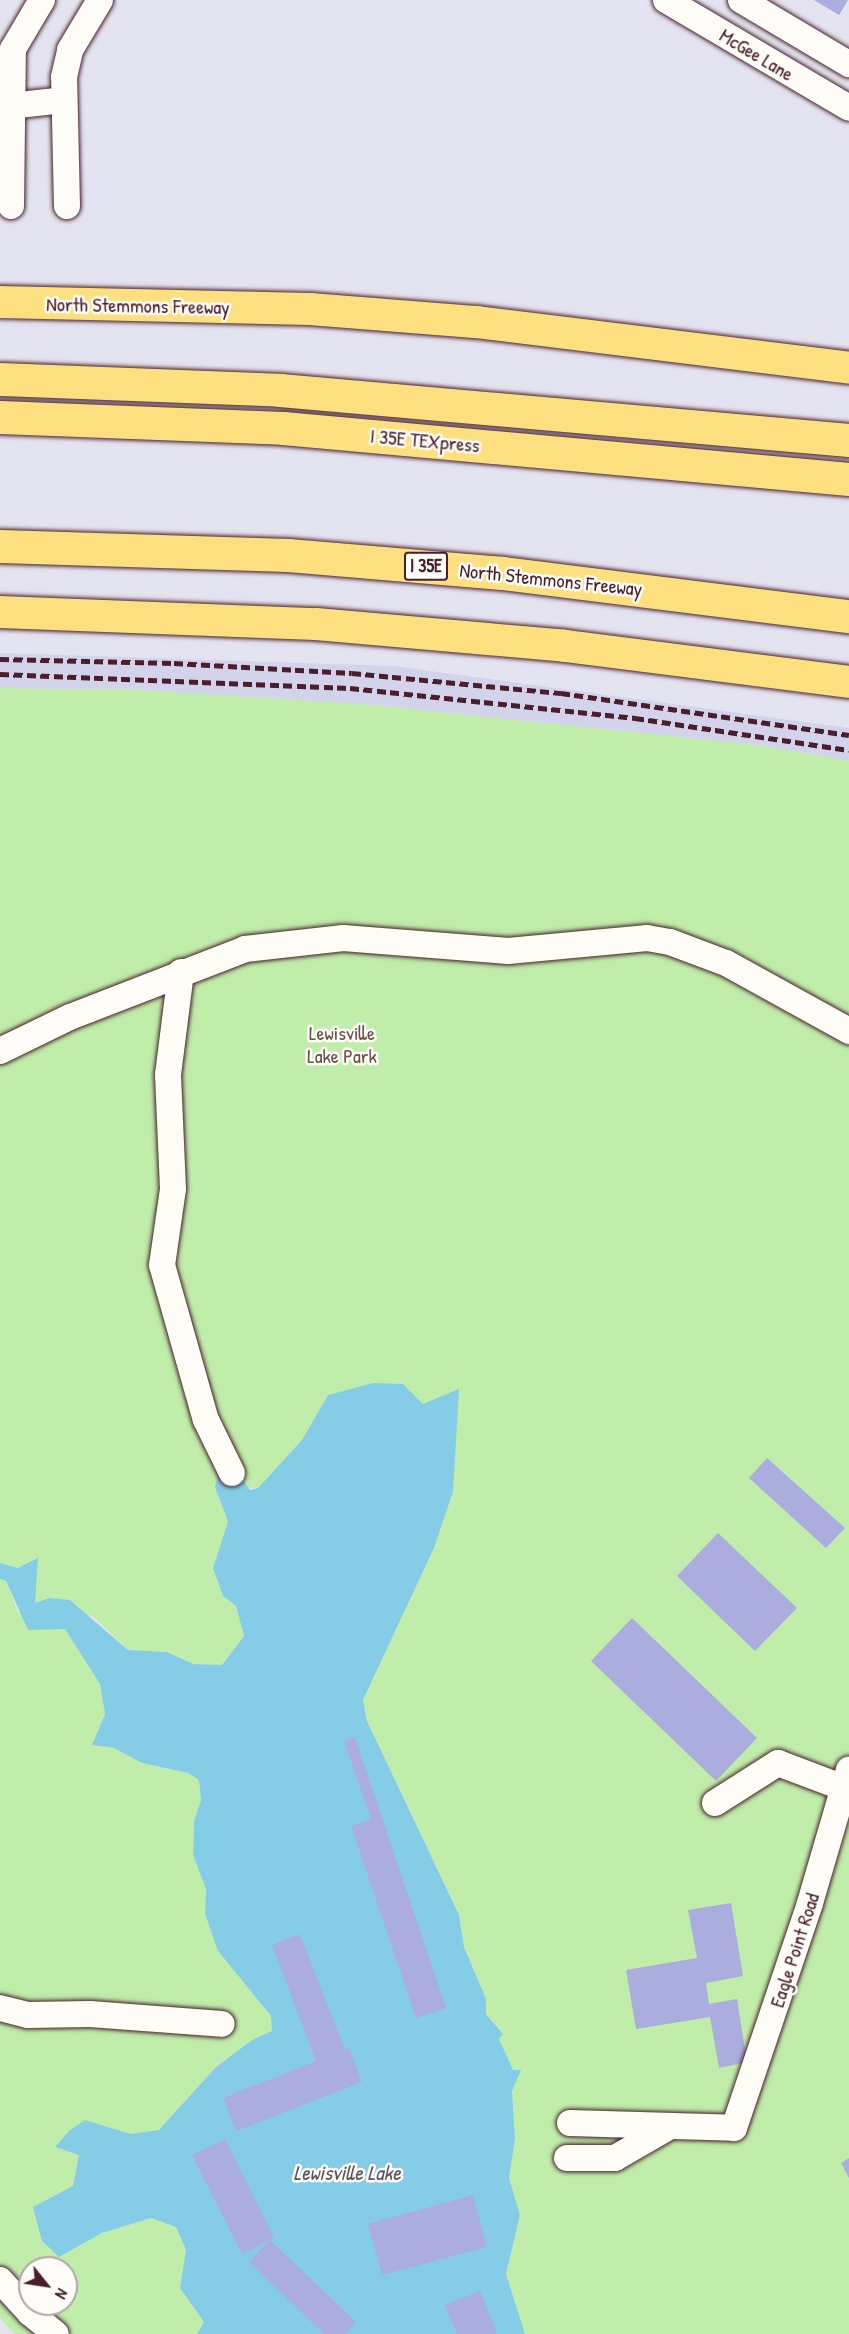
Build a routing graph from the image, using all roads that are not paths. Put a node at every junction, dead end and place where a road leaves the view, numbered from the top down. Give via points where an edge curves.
1 (42, 0) edge
2 (100, 0) edge
3 (666, 0) edge
4 (741, 0) edge
5 (849, 64) edge
6 (64, 100) junction
7 (6, 107) edge
8 (849, 108) edge
9 (11, 206) dead end
10 (66, 206) dead end
11 (0, 302) edge
12 (849, 368) edge
13 (0, 379) edge
14 (0, 417) edge
15 (849, 440) edge
16 (849, 479) edge
17 (0, 546) edge
18 (0, 612) edge
19 (849, 616) edge
20 (849, 682) edge
21 (181, 972) junction
22 (849, 1031) edge
23 (0, 1051) edge
24 (232, 1473) dead end
25 (847, 1779) edge
26 (715, 1803) dead end
27 (0, 2008) edge
28 (222, 2024) dead end
29 (570, 2123) dead end
30 (670, 2127) junction
31 (567, 2158) dead end
32 (0, 2280) edge
33 (56, 2334) edge

1 - 7 street via 13,49
2 - 6 street via 70,50
3 - 8 street, McGee Lane
4 - 5 street
6 - 7 street
6 - 10 street
7 - 9 street
11 - 12 main road, North Stemmons Freeway via 334,311 477,322
13 - 15 highway via 280,390
14 - 16 highway, I 35E TEXpress via 284,428
17 - 19 highway, North Stemmons Freeway / I 35E via 336,559 513,574
18 - 20 main road via 316,624 565,646
21 - 22 street via 245,949 309,939 374,939 508,951 647,938 696,949
21 - 23 street via 31,1034
21 - 24 street via 168,1075 173,1189 162,1265 206,1420
25 - 26 street via 778,1763
25 - 30 street, Eagle Point Road via 734,2128
27 - 28 street via 28,2015 90,2014
29 - 30 street
30 - 31 street via 615,2158
32 - 33 street

